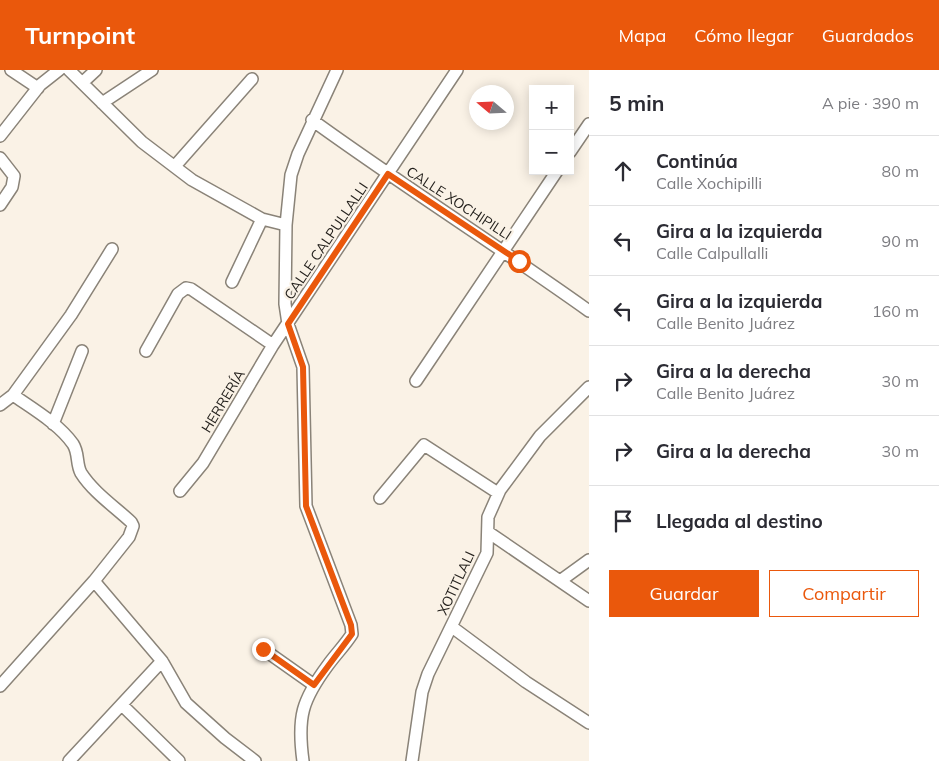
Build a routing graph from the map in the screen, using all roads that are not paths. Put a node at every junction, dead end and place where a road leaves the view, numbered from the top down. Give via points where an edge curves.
1 (11, 70) edge
2 (59, 70) edge
3 (69, 70) edge
4 (96, 70) edge
5 (152, 70) edge
6 (336, 70) edge
7 (457, 70) edge
8 (252, 79) dead end
9 (82, 83) junction
10 (38, 88) junction
11 (102, 103) junction
12 (312, 120) junction
13 (589, 124) edge
14 (0, 136) edge
15 (574, 146) edge
16 (0, 158) edge
17 (175, 166) junction
18 (388, 174) junction
19 (554, 175) edge
20 (0, 204) edge
21 (262, 219) junction
22 (286, 225) junction
23 (112, 249) dead end
24 (505, 251) junction
25 (232, 282) dead end
26 (589, 311) edge
27 (288, 324) junction
28 (274, 345) junction
29 (82, 351) dead end
30 (146, 351) dead end
31 (416, 380) dead end
32 (589, 387) edge
33 (13, 395) junction
34 (0, 405) edge
35 (53, 424) junction
36 (180, 491) dead end
37 (498, 493) junction
38 (380, 498) dead end
39 (488, 532) junction
40 (589, 560) edge
41 (94, 581) junction
42 (560, 581) junction
43 (589, 601) edge
44 (452, 627) junction
45 (263, 649) dead end
46 (162, 661) junction
47 (314, 685) junction
48 (0, 686) edge
49 (122, 705) junction
50 (589, 724) edge
51 (69, 761) edge
52 (179, 761) edge
53 (255, 761) edge
54 (303, 761) edge
55 (412, 761) edge

1 - 10 street
2 - 10 street
3 - 9 street
4 - 9 street
5 - 11 street
6 - 12 street
7 - 18 street, CALLE CALPULLALLI
8 - 17 street
9 - 11 street
10 - 14 street
11 - 17 street via 142,142
12 - 18 street, CALLE XOCHIPILLI
12 - 22 street via 291,175
13 - 15 street
16 - 20 street via 14,176 12,187
17 - 21 street via 192,180
18 - 24 street, CALLE XOCHIPILLI
18 - 27 street, CALLE CALPULLALLI
19 - 24 street
21 - 22 street
21 - 25 street
22 - 27 street via 285,304
23 - 33 street via 71,315
24 - 26 street, CALLE XOCHIPILLI
24 - 31 street
27 - 28 street, HERRERÍA
27 - 47 street via 303,367 306,506 352,634
28 - 30 street via 186,288 178,294
28 - 36 street, HERRERÍA via 202,463
29 - 35 street
32 - 37 street, XOTITLALI via 540,436
33 - 34 street
33 - 35 street
35 - 41 street via 77,450 80,472 133,526 129,537
37 - 38 street via 424,445
37 - 39 street, XOTITLALI via 488,517
39 - 42 street
39 - 44 street, XOTITLALI via 487,553
40 - 42 street
41 - 46 street
41 - 48 street
42 - 43 street
44 - 50 street
44 - 55 street, XOTITLALI via 422,692
45 - 47 street
46 - 49 street
46 - 53 street via 186,703
47 - 54 street via 300,718
49 - 51 street
49 - 52 street

